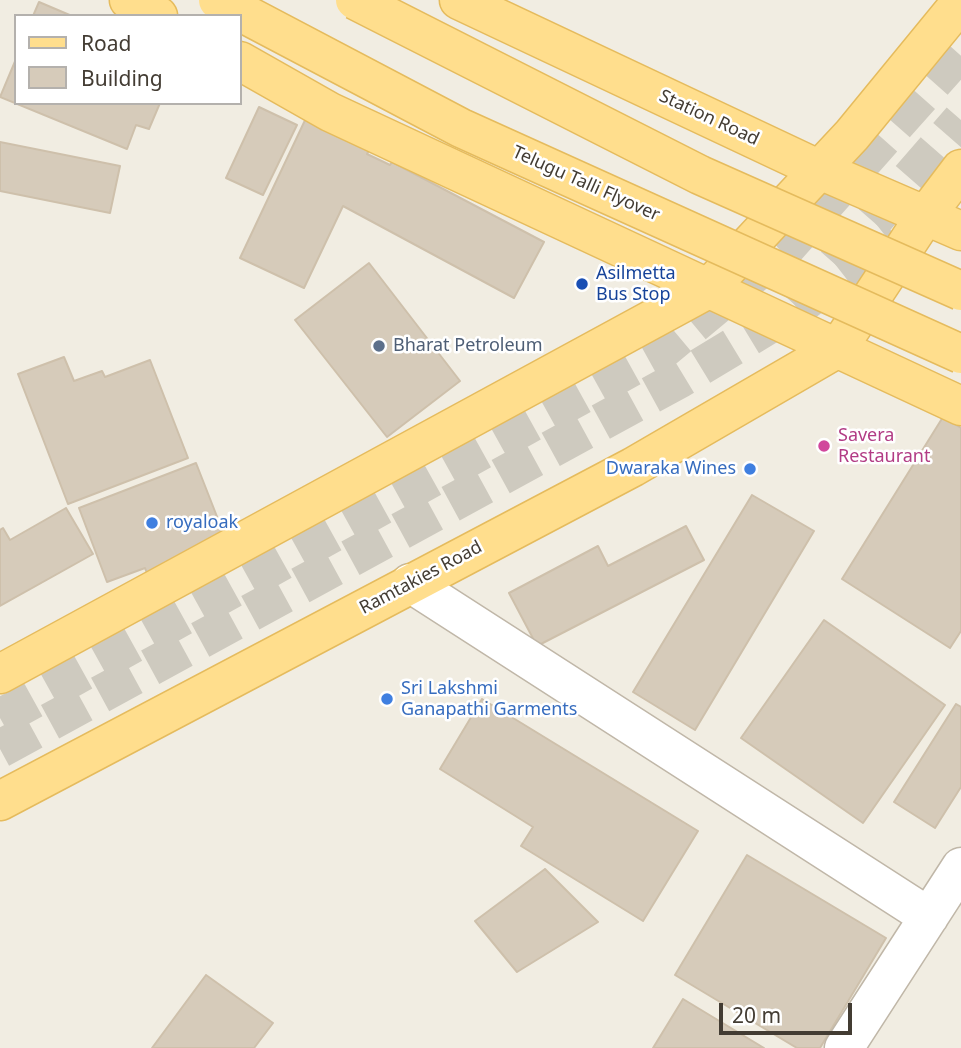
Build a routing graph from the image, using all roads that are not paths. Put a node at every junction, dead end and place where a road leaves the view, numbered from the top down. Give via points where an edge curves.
1 (129, 0) edge
2 (218, 0) edge
3 (355, 0) edge
4 (458, 0) edge
5 (961, 2) edge
6 (154, 14) edge
7 (242, 62) edge
8 (961, 169) edge
9 (820, 170) junction
10 (926, 215) junction
11 (961, 231) edge
12 (708, 289) junction
13 (961, 291) edge
14 (838, 348) junction
15 (961, 354) edge
16 (961, 407) edge
17 (410, 583) junction
18 (0, 674) edge
19 (0, 801) edge
20 (961, 867) edge
21 (929, 917) junction
22 (844, 1048) edge

1 - 6 main road
2 - 15 main road, Telugu Talli Flyover, bridge via 461,128
3 - 13 main road, bridge via 700,175
4 - 9 main road, Station Road
5 - 9 main road
7 - 12 main road via 330,112
8 - 10 main road
9 - 10 main road, Station Road
9 - 12 main road
10 - 11 main road, Station Road
10 - 14 main road
12 - 14 main road
12 - 18 main road
14 - 16 main road
14 - 17 main road, Ramtakies Road via 633,467
17 - 19 main road, Ramtakies Road
17 - 21 street
20 - 21 street
21 - 22 street

